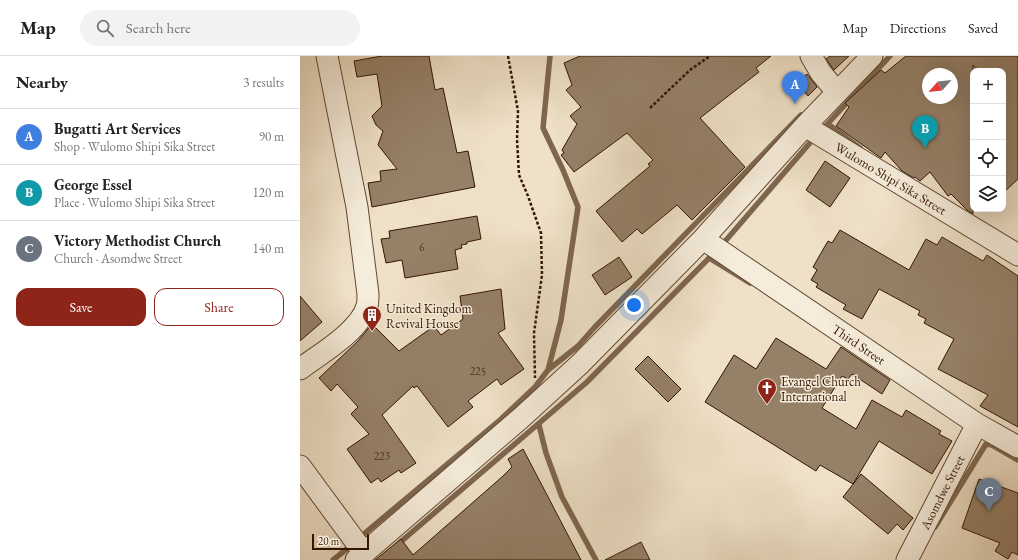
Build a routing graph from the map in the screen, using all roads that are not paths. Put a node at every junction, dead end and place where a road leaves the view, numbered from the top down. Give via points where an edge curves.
1 (327, 56) edge
2 (811, 56) edge
3 (872, 56) edge
4 (837, 92) junction
5 (805, 126) junction
6 (703, 238) junction
7 (1018, 255) edge
8 (300, 369) edge
9 (977, 424) junction
10 (1018, 447) edge
11 (300, 466) edge
12 (360, 557) edge
13 (907, 560) edge

1 - 8 street via 357,207 368,294 367,306 363,317 352,330
2 - 4 street
3 - 4 street
4 - 5 street
5 - 6 street
5 - 7 street, Wulomo Shipi Sika Street
6 - 9 street, Third Street
6 - 12 street via 580,364
9 - 10 street, Third Street
9 - 13 street, Asomdwe Street
11 - 12 street

